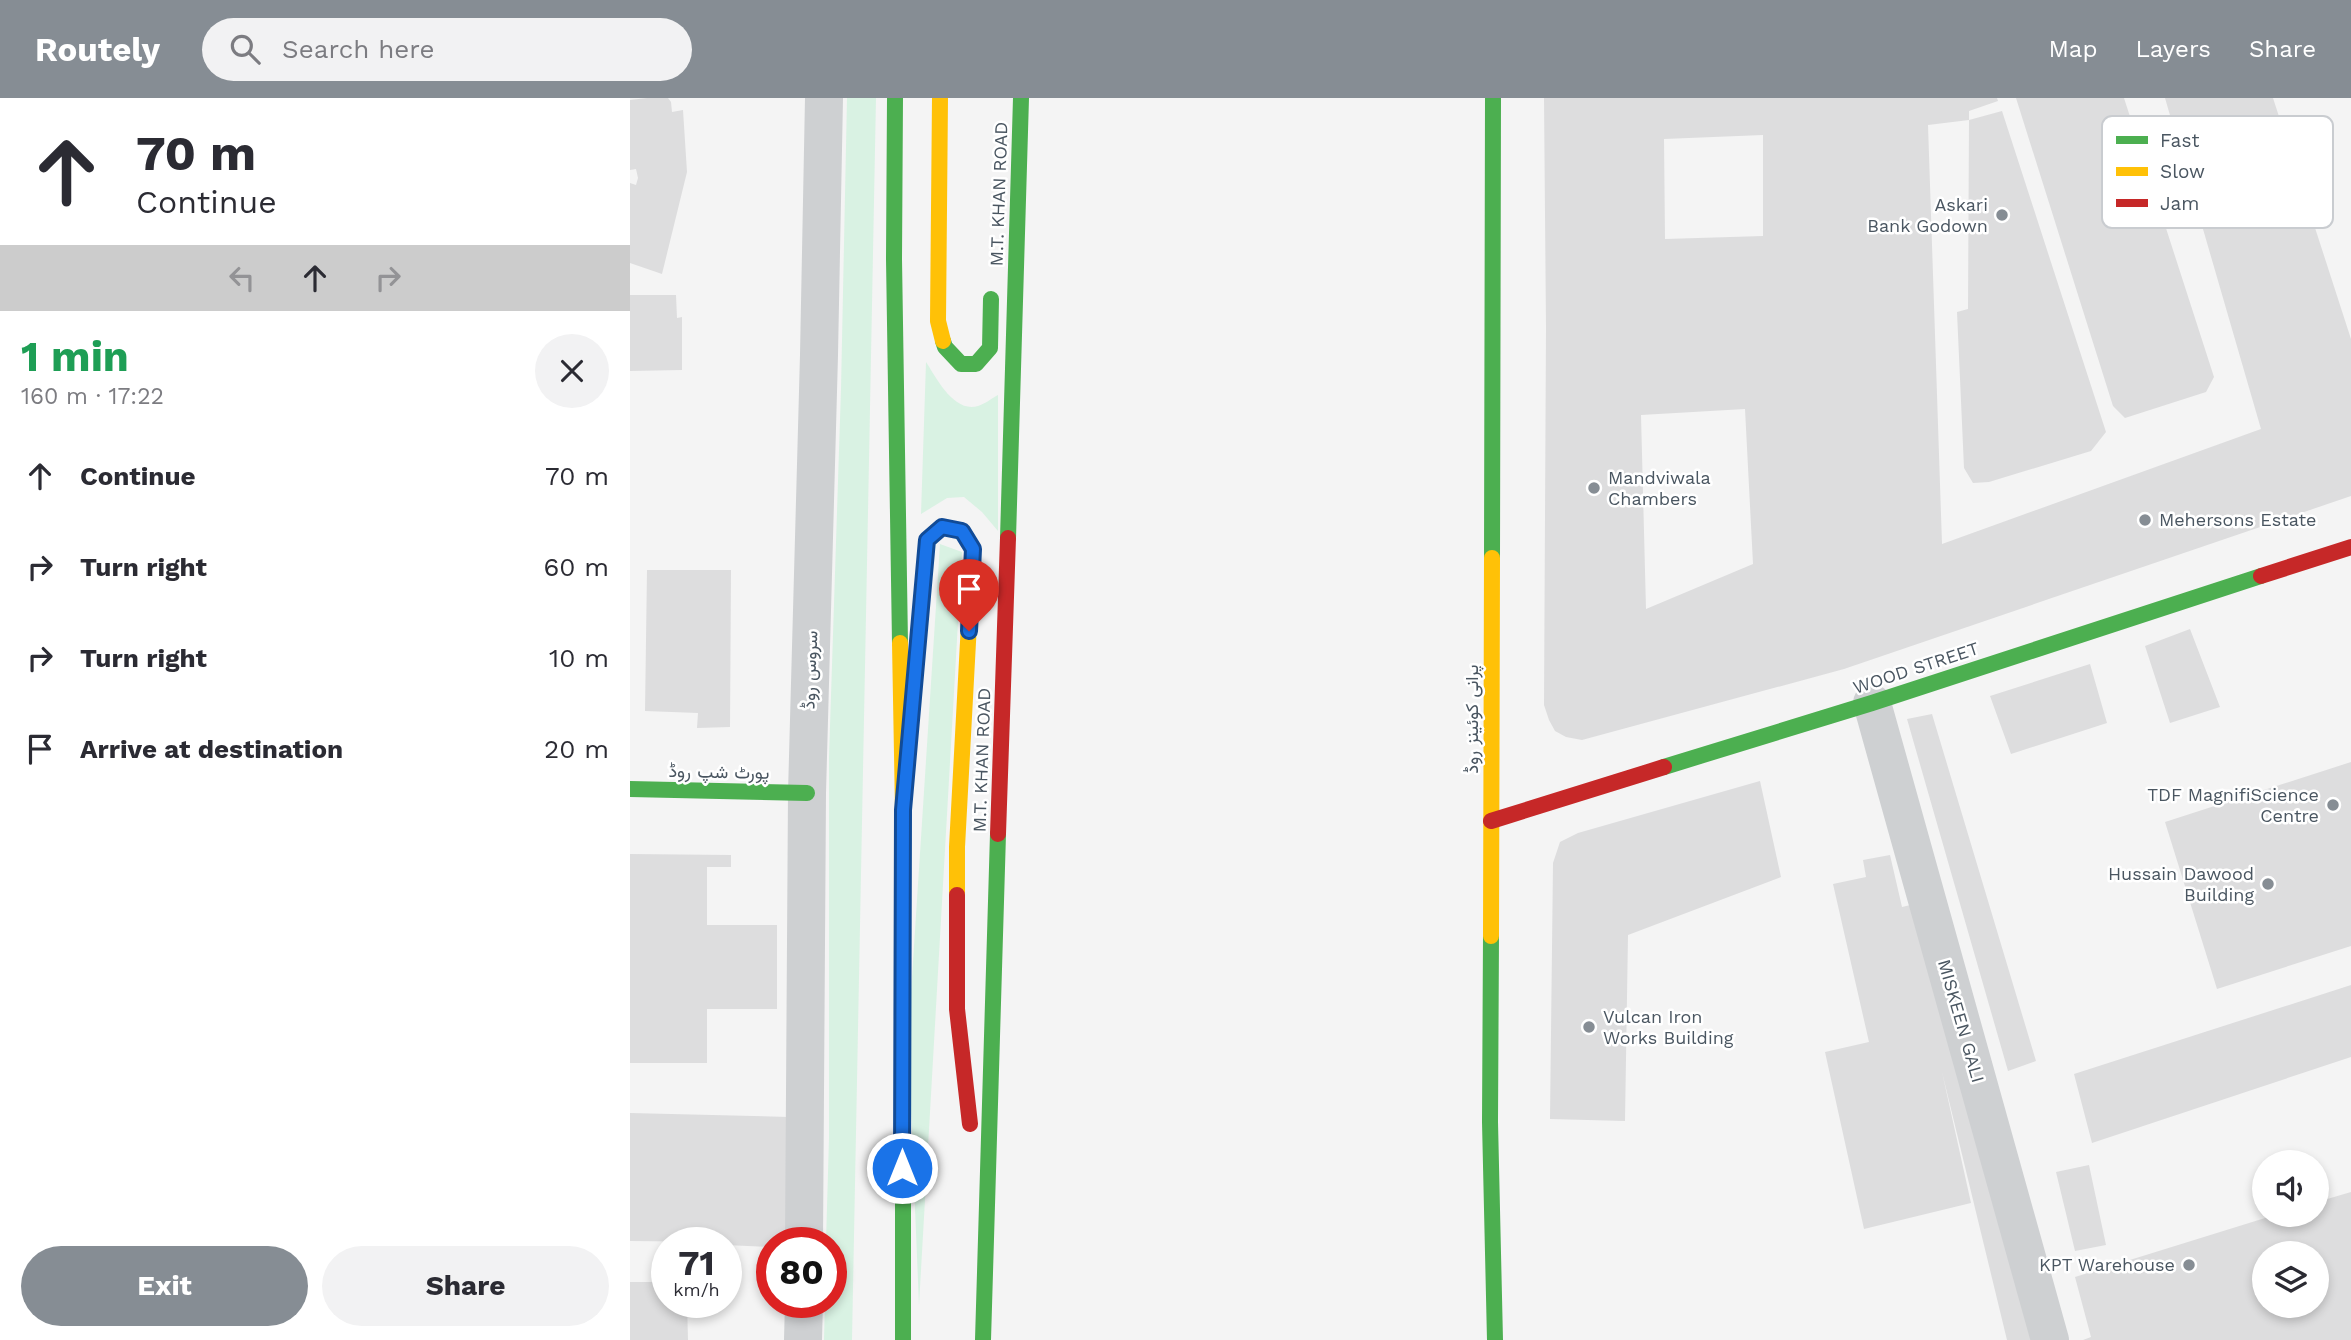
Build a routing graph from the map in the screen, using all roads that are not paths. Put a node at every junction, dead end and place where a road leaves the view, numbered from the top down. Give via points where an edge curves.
1 (824, 98) edge
2 (895, 98) edge
3 (940, 98) edge
4 (1021, 98) edge
5 (1493, 98) edge
6 (991, 280) dead end
7 (2351, 547) edge
8 (919, 629) dead end
9 (916, 657) dead end
10 (1872, 703) junction
11 (630, 789) edge
12 (807, 793) junction
13 (903, 810) junction
14 (1491, 821) junction
15 (804, 1227) edge
16 (985, 1256) junction
17 (803, 1318) edge
18 (803, 1340) edge
19 (903, 1340) edge
20 (983, 1340) edge
21 (1495, 1340) edge
22 (2050, 1340) edge

1 - 12 street, سروس روڈ
2 - 13 main road
3 - 6 main road via 938,321 945,347 961,364 976,364 990,348
4 - 16 main road, M.T. KHAN ROAD
5 - 14 main road, پرانی کوئینز روڈ
7 - 10 main road, WOOD STREET
8 - 16 main road via 927,540 942,527 962,531 973,549 957,847 957,1009
9 - 13 main road
10 - 14 main road, WOOD STREET
10 - 22 street, MISKEEN GALI
11 - 12 main road, پورٹ شپ روڈ
12 - 15 street, سروس روڈ
13 - 19 main road
14 - 21 main road, پرانی کوئینز روڈ
16 - 20 main road, M.T. KHAN ROAD
17 - 18 street

